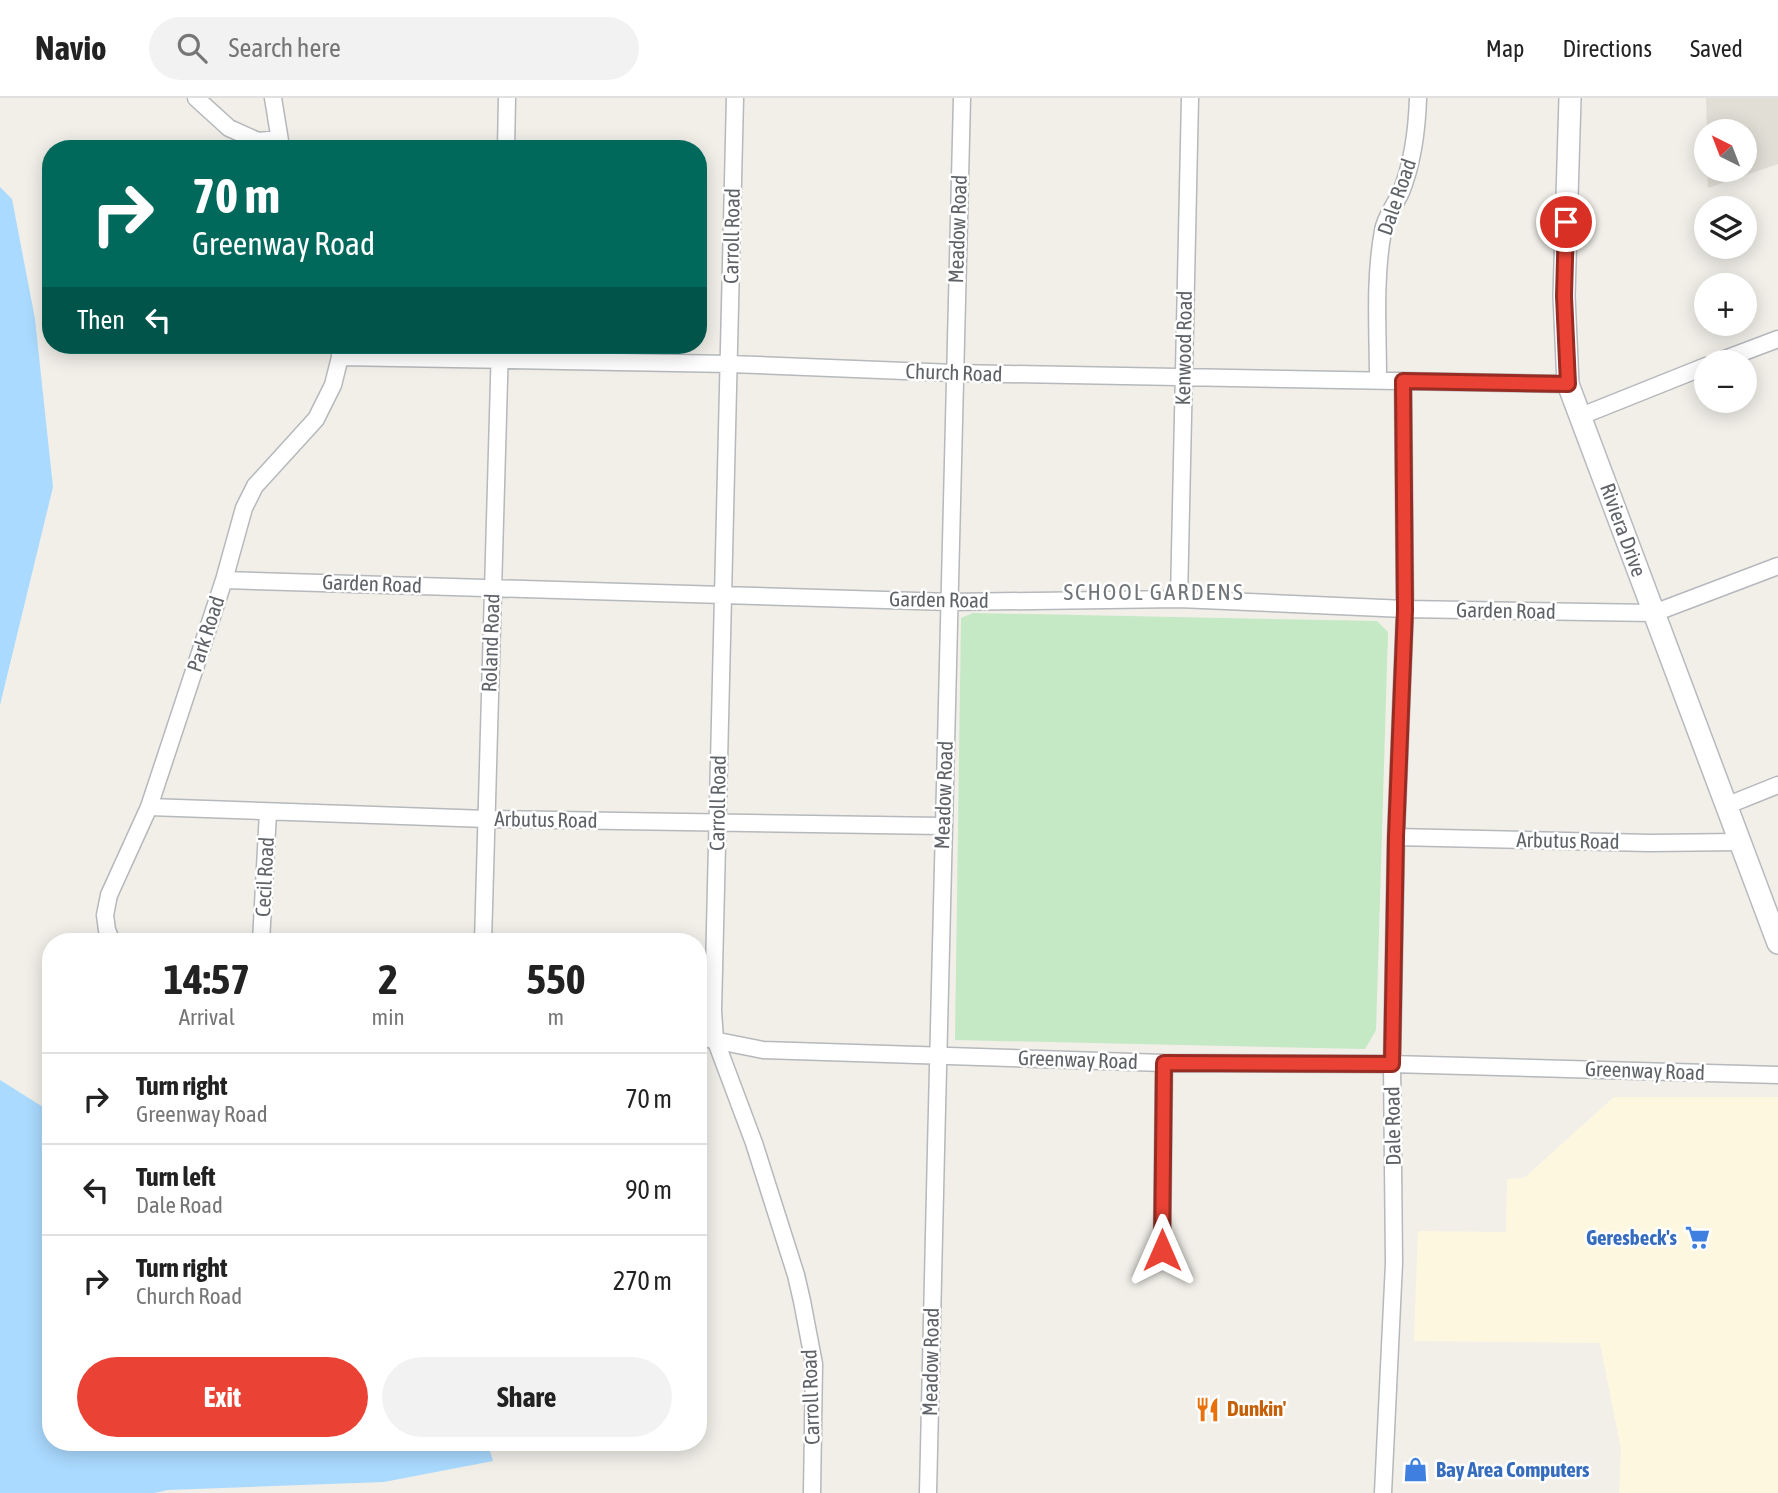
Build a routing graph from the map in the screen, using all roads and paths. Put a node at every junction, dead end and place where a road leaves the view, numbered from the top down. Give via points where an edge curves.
1 (196, 98) edge
2 (273, 98) edge
3 (507, 98) edge
4 (735, 98) edge
5 (962, 98) edge
6 (1190, 98) edge
7 (1418, 98) edge
8 (1570, 98) edge
9 (256, 140) edge
10 (279, 140) edge
11 (506, 140) edge
12 (1778, 339) edge
13 (1749, 350) edge
14 (339, 354) edge
15 (383, 354) edge
16 (499, 354) edge
17 (499, 362) junction
18 (730, 365) junction
19 (1694, 371) edge
20 (954, 373) junction
21 (1184, 378) junction
22 (1378, 380) junction
23 (1403, 381) junction
24 (1568, 384) junction
25 (1581, 416) junction
26 (1778, 566) edge
27 (224, 580) junction
28 (493, 587) junction
29 (723, 595) junction
30 (1179, 599) junction
31 (950, 602) junction
32 (1405, 610) junction
33 (1654, 613) junction
34 (1778, 785) edge
35 (1728, 806) junction
36 (149, 807) junction
37 (268, 812) junction
38 (487, 819) junction
39 (717, 823) junction
40 (942, 827) junction
41 (1396, 837) junction
42 (1741, 842) junction
43 (108, 933) edge
44 (261, 933) edge
45 (483, 933) edge
46 (1778, 943) edge
47 (707, 1038) edge
48 (938, 1056) junction
49 (1164, 1063) junction
50 (1392, 1064) junction
51 (1778, 1076) edge
52 (1162, 1250) dead end
53 (812, 1493) edge
54 (928, 1493) edge
55 (1383, 1493) edge

1 - 9 street via 229,128
2 - 10 street
3 - 11 street
4 - 18 street, Carroll Road
5 - 20 street, Meadow Road
6 - 21 street, Kenwood Road
7 - 22 street, Dale Road via 1411,164 1383,228
8 - 24 street, Riviera Drive via 1564,296
12 - 13 street
14 - 27 street, Park Road via 333,385 316,419 255,486 244,508
15 - 17 street, Church Road
16 - 17 street, Roland Road
17 - 18 street, Church Road
17 - 28 street, Roland Road
18 - 20 street, Church Road
18 - 29 street, Carroll Road
19 - 25 street
20 - 21 street, Church Road
20 - 31 street, Meadow Road
21 - 22 street, Church Road
21 - 30 street, Kenwood Road
22 - 23 street, Church Road
23 - 24 street, Church Road
23 - 32 street, Dale Road
24 - 25 street, Riviera Drive
25 - 33 street, Riviera Drive
26 - 33 street
27 - 28 street, Garden Road
27 - 36 street, Park Road
28 - 29 street, Garden Road
28 - 38 street, Roland Road
29 - 31 street, Garden Road
29 - 39 street, Carroll Road
30 - 31 street, Garden Road
30 - 32 street, Garden Road
31 - 40 street, Meadow Road
32 - 33 street, Garden Road
32 - 41 street, Dale Road
33 - 35 street, Riviera Drive
34 - 35 street
35 - 42 street, Riviera Drive
36 - 37 street, Arbutus Road
36 - 43 street, Park Road via 109,895 105,915
37 - 38 street, Arbutus Road
37 - 44 street, Cecil Road
38 - 39 street, Arbutus Road
38 - 45 street, Roland Road
39 - 40 street, Arbutus Road
39 - 47 street, Carroll Road via 713,1011
40 - 48 street, Meadow Road
41 - 42 street, Arbutus Road
41 - 50 street, Dale Road
42 - 46 street, Riviera Drive
47 - 48 street, Greenway Road via 763,1050
47 - 53 street, Carroll Road via 754,1143 802,1301 814,1364
48 - 49 street, Greenway Road
48 - 54 street, Meadow Road
49 - 50 street, Greenway Road
49 - 52 street
50 - 51 street, Greenway Road
50 - 55 street, Dale Road via 1394,1263

